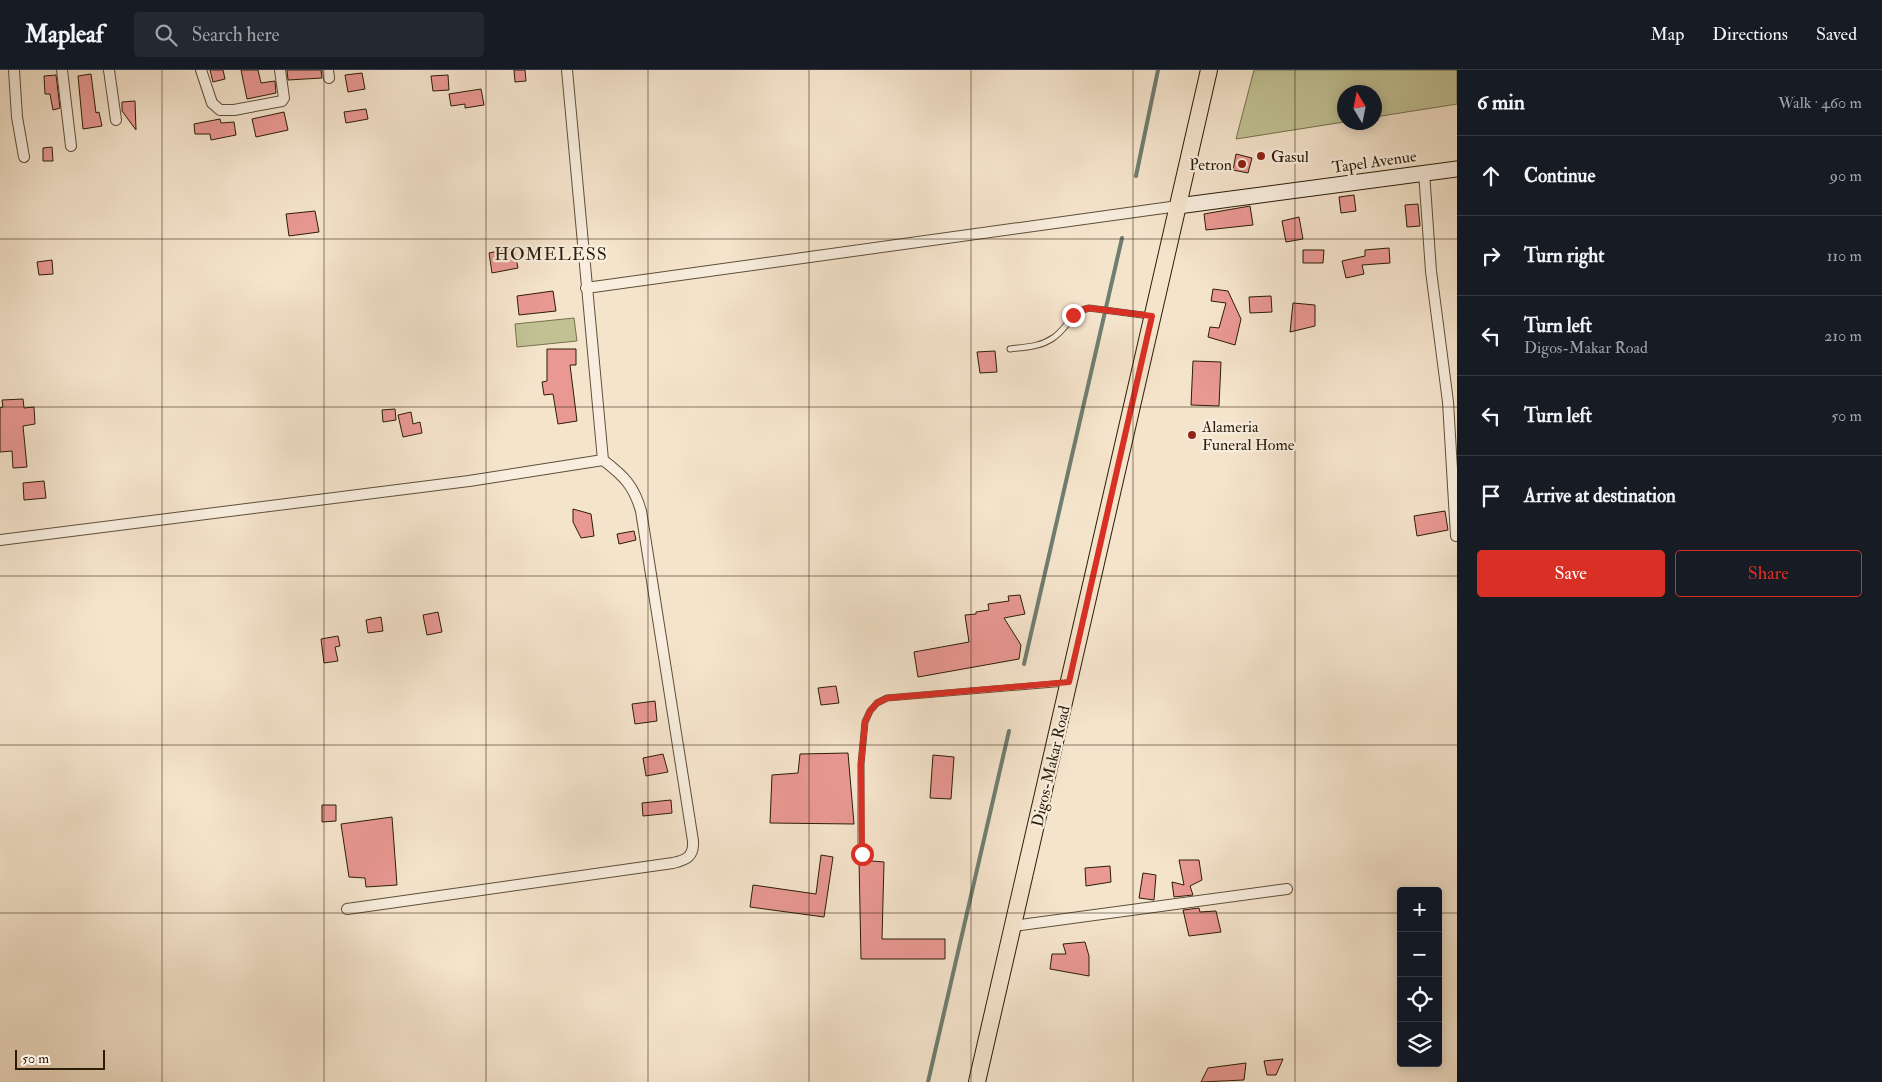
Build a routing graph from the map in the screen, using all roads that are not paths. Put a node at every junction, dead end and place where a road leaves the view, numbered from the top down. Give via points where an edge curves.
1 (14, 70) edge
2 (62, 70) edge
3 (109, 70) edge
4 (202, 70) edge
5 (280, 70) edge
6 (567, 70) edge
7 (1209, 70) edge
8 (116, 120) dead end
9 (71, 146) dead end
10 (24, 157) dead end
11 (1457, 169) edge
12 (1424, 172) junction
13 (1178, 206) junction
14 (586, 288) junction
15 (1152, 316) junction
16 (1010, 349) dead end
17 (603, 460) junction
18 (1456, 536) dead end
19 (0, 540) edge
20 (1069, 682) junction
21 (862, 854) dead end
22 (1287, 889) dead end
23 (347, 909) dead end
24 (1013, 926) junction
25 (978, 1082) edge

1 - 10 street via 17,118
2 - 9 street
3 - 8 street
4 - 5 street via 212,103 220,110 282,101
6 - 14 street
7 - 13 main road, Digos-Makar Road
11 - 12 street, Tapel Avenue
12 - 13 street, Tapel Avenue
12 - 18 street via 1431,271 1448,402
13 - 14 street
13 - 15 main road, Digos-Makar Road
14 - 17 street
15 - 16 lane via 1089,308 1073,315 1054,338 1035,346
15 - 20 main road, Digos-Makar Road
17 - 19 street via 469,481
17 - 23 street via 631,484 642,512 693,841 692,854 673,863
20 - 21 lane via 887,698 877,703 865,722 861,764
20 - 24 main road, Digos-Makar Road
22 - 24 street
24 - 25 main road, Digos-Makar Road

